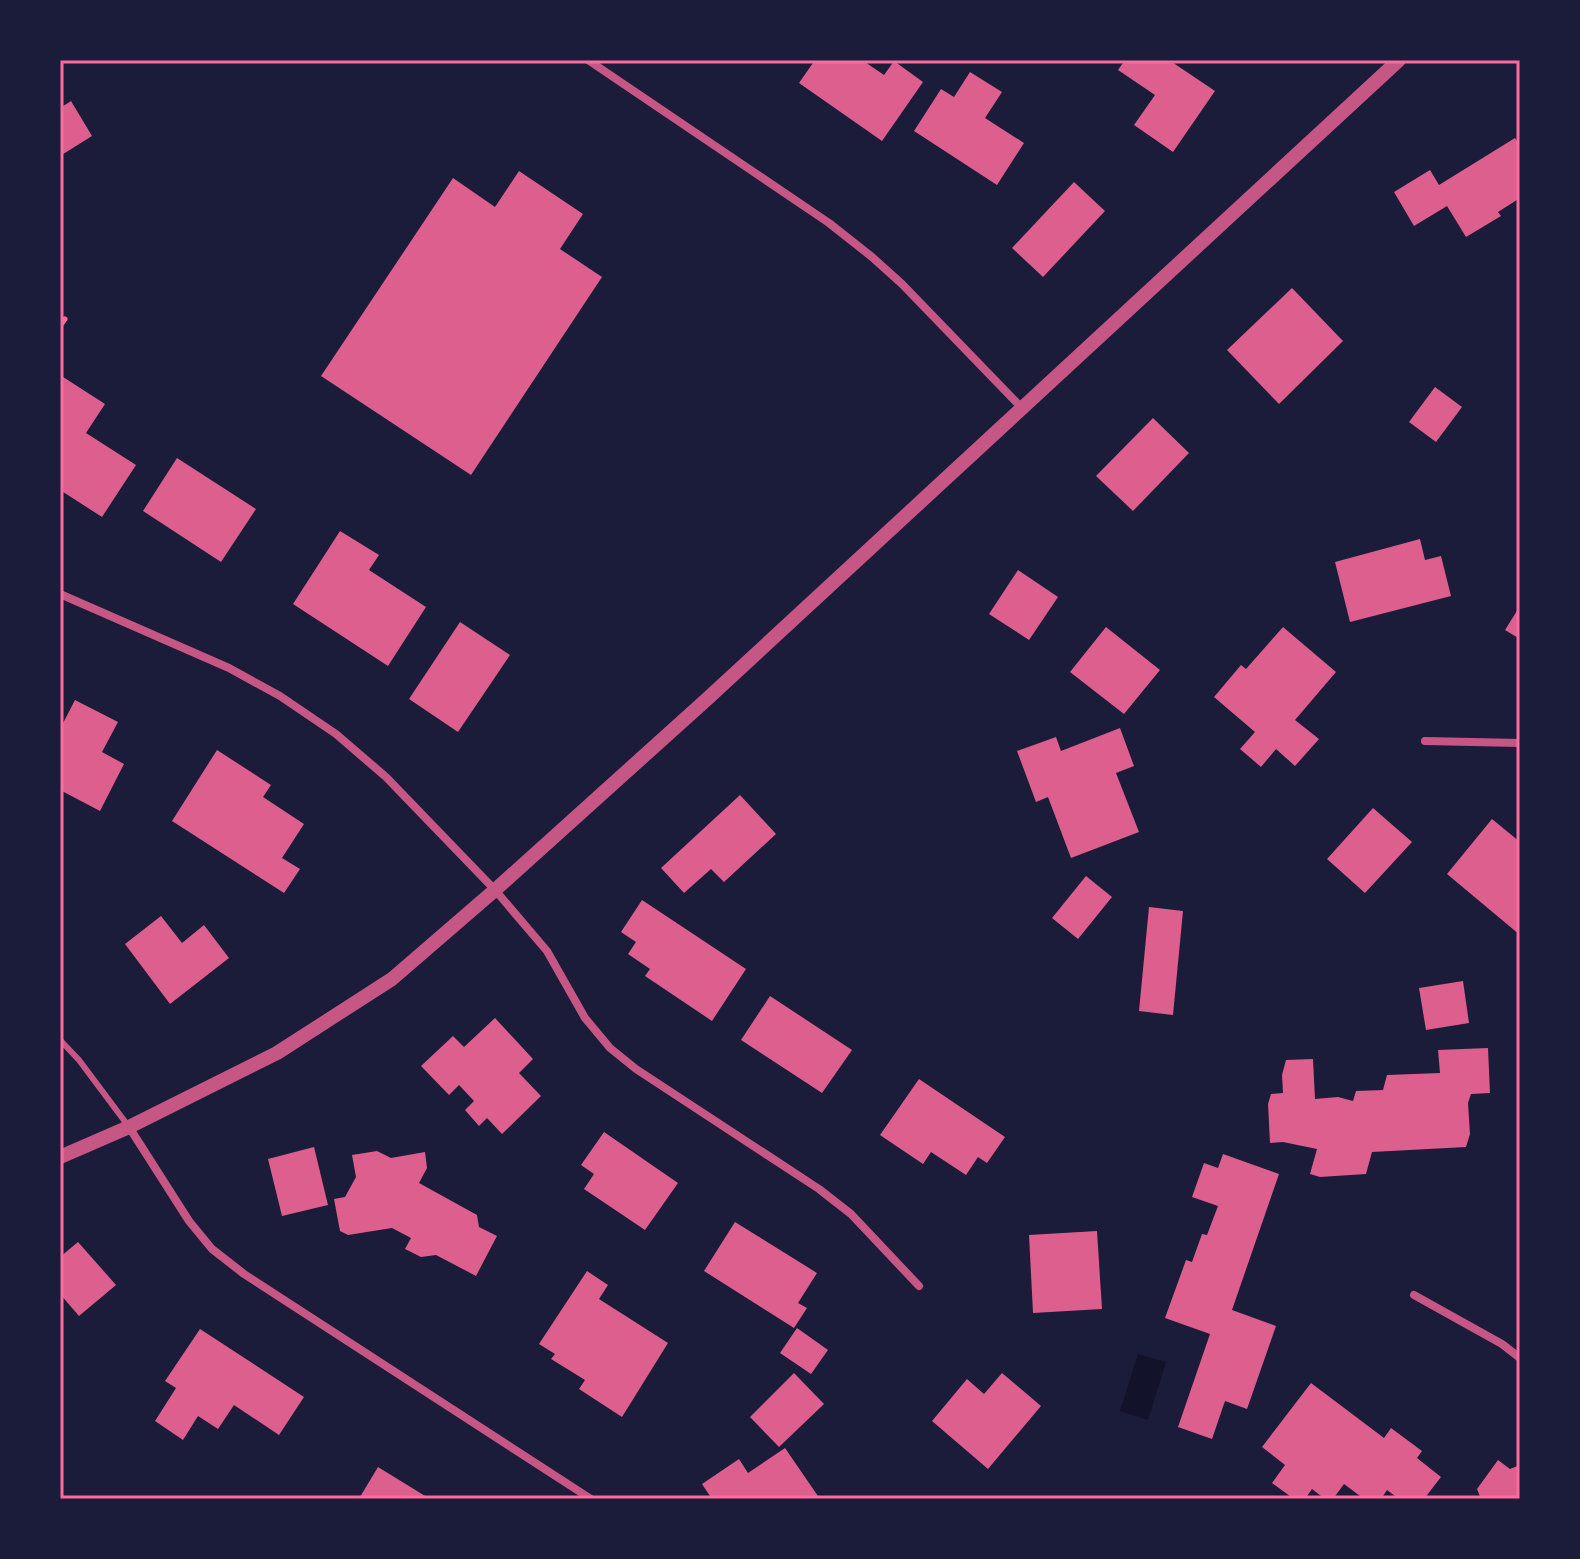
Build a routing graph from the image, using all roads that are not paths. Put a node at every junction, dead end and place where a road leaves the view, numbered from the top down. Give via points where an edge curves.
1 (588, 60) edge
2 (1399, 60) edge
3 (1021, 407) junction
4 (60, 594) edge
5 (1425, 741) dead end
6 (1520, 743) edge
7 (495, 890) junction
8 (60, 1040) edge
9 (129, 1127) junction
10 (60, 1157) edge
11 (919, 1286) dead end
12 (1414, 1295) dead end
13 (1520, 1358) edge
14 (591, 1499) edge

1 - 3 street via 872,257
2 - 3 street
3 - 7 street
4 - 7 street via 229,668 336,734 386,777
5 - 6 street
7 - 9 street via 392,979 277,1053
7 - 11 street via 547,951 585,1018 610,1048 819,1189 851,1214
8 - 9 lane
9 - 10 street
9 - 14 street via 212,1249
12 - 13 street

